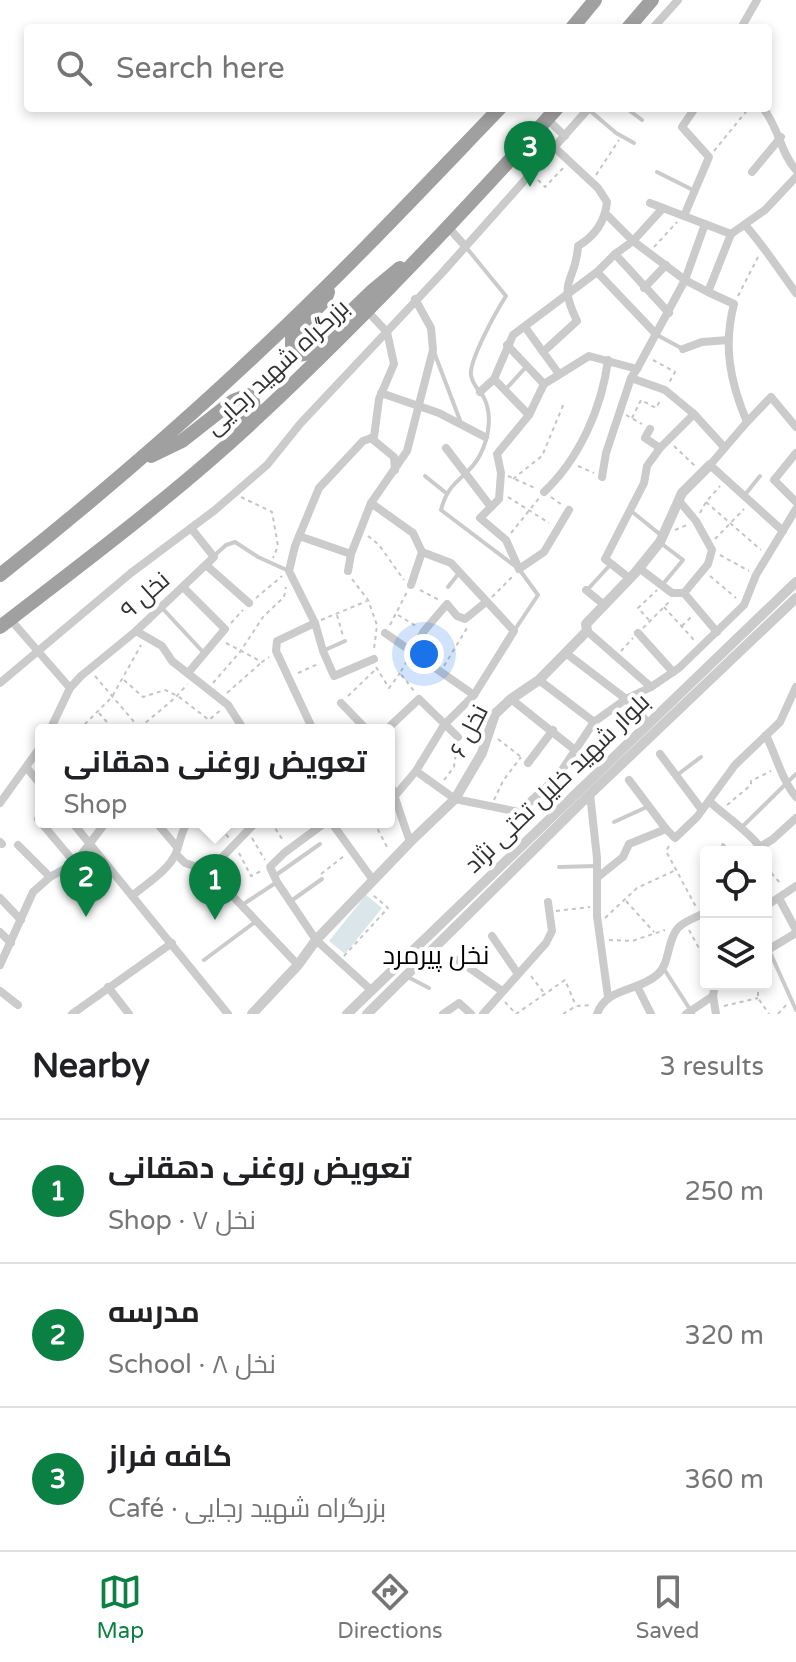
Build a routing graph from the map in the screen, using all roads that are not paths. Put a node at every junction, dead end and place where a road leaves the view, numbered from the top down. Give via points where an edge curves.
1 (595, 0) edge
2 (652, 0) edge
3 (678, 0) edge
4 (757, 0) edge
5 (575, 24) edge
6 (631, 24) edge
7 (657, 24) edge
8 (743, 24) edge
9 (496, 112) edge
10 (586, 112) edge
11 (594, 112) edge
12 (631, 112) edge
13 (692, 112) edge
14 (765, 112) edge
15 (552, 114) edge
16 (642, 120) dead end
17 (565, 136) junction
18 (781, 137) junction
19 (634, 143) dead end
20 (555, 148) junction
21 (796, 170) edge
22 (657, 172) dead end
23 (752, 172) dead end
24 (796, 177) edge
25 (695, 191) junction
26 (650, 203) dead end
27 (663, 208) junction
28 (606, 214) junction
29 (684, 216) junction
30 (705, 224) junction
31 (745, 225) junction
32 (448, 227) junction
33 (731, 234) junction
34 (633, 241) junction
35 (465, 246) junction
36 (615, 254) junction
37 (422, 255) junction
38 (666, 265) junction
39 (597, 272) junction
40 (685, 280) junction
41 (332, 281) junction
42 (644, 288) junction
43 (796, 291) edge
44 (708, 292) junction
45 (566, 296) junction
46 (415, 299) junction
47 (368, 312) junction
48 (669, 313) junction
49 (525, 327) junction
50 (387, 332) junction
51 (656, 334) junction
52 (728, 340) junction
53 (507, 345) junction
54 (683, 349) joint
55 (433, 350) junction
56 (543, 352) junction
57 (608, 360) junction
58 (527, 365) junction
59 (637, 369) junction
60 (559, 374) junction
61 (631, 378) junction
62 (494, 379) junction
63 (544, 384) junction
64 (505, 390) junction
65 (480, 392) junction
66 (381, 393) junction
67 (418, 405) junction
68 (694, 414) junction
69 (529, 415) junction
70 (747, 422) junction
71 (462, 425) junction
72 (796, 427) edge
73 (650, 429) road end
74 (485, 437) junction
75 (371, 438) junction
76 (724, 447) junction
77 (446, 448) dead end
78 (660, 448) junction
79 (796, 453) edge
80 (212, 457) junction
81 (132, 466) junction
82 (706, 469) junction
83 (396, 470) junction
84 (466, 471) junction
85 (425, 476) dead end
86 (760, 476) dead end
87 (602, 477) road end
88 (544, 492) road end
89 (446, 493) junction
90 (747, 499) junction
91 (680, 502) junction
92 (796, 502) edge
93 (371, 503) junction
94 (491, 507) junction
95 (796, 509) edge
96 (569, 510) dead end
97 (630, 510) junction
98 (191, 528) junction
99 (783, 531) junction
100 (299, 536) junction
101 (661, 539) junction
102 (422, 552) junction
103 (351, 554) junction
104 (214, 557) junction
105 (611, 564) junction
106 (206, 565) junction
107 (639, 568) junction
108 (519, 569) junction
109 (289, 571) junction
110 (348, 571) road end
111 (459, 572) junction
112 (0, 575) edge
113 (629, 578) junction
114 (796, 582) edge
115 (411, 585) road end
116 (662, 585) junction
117 (448, 587) dead end
118 (184, 588) junction
119 (586, 590) joint
120 (681, 593) junction
121 (796, 598) edge
122 (486, 602) junction
123 (249, 603) dead end
124 (603, 604) junction
125 (162, 608) junction
126 (5, 623) edge
127 (315, 623) junction
128 (136, 631) junction
129 (514, 631) junction
130 (587, 631) junction
131 (717, 632) junction
132 (385, 633) road end
133 (638, 633) road end
134 (345, 641) road end
135 (36, 652) junction
136 (412, 653) junction
137 (205, 654) junction
138 (567, 654) junction
139 (324, 656) junction
140 (374, 659) road end
141 (673, 672) junction
142 (190, 674) junction
143 (539, 680) junction
144 (0, 683) edge
145 (651, 687) junction
146 (796, 687) edge
147 (70, 688) junction
148 (474, 695) junction
149 (511, 699) junction
150 (626, 699) junction
151 (341, 703) road end
152 (594, 722) junction
153 (53, 724) edge
154 (240, 724) edge
155 (310, 724) edge
156 (361, 724) edge
157 (392, 724) edge
158 (649, 724) junction
159 (444, 725) junction
160 (553, 730) junction
161 (766, 735) junction
162 (458, 737) road end
163 (575, 750) junction
164 (660, 754) dead end
165 (35, 755) edge
166 (701, 757) dead end
167 (524, 760) road end
168 (27, 768) junction
169 (416, 771) junction
170 (796, 774) edge
171 (676, 776) junction
172 (35, 778) edge
173 (629, 780) dead end
174 (785, 783) junction
175 (590, 794) junction
176 (395, 796) edge
177 (796, 797) edge
178 (455, 799) junction
179 (395, 800) edge
180 (709, 801) junction
181 (0, 803) edge
182 (649, 806) junction
183 (702, 810) junction
184 (796, 818) edge
185 (614, 822) dead end
186 (46, 828) edge
187 (77, 828) edge
188 (102, 828) edge
189 (160, 828) edge
190 (184, 828) edge
191 (249, 828) edge
192 (320, 828) edge
193 (334, 828) edge
194 (741, 828) junction
195 (666, 829) junction
196 (410, 842) junction
197 (320, 844) dead end
198 (18, 845) dead end
199 (91, 845) junction
200 (757, 846) edge
201 (765, 846) edge
202 (176, 850) junction
203 (75, 863) junction
204 (597, 866) junction
205 (559, 867) dead end
206 (209, 871) junction
207 (273, 875) junction
208 (50, 877) junction
209 (598, 877) junction
210 (322, 879) road end
211 (369, 884) junction
212 (796, 886) edge
213 (132, 896) junction
214 (0, 898) edge
215 (779, 898) junction
216 (772, 900) edge
217 (290, 901) junction
218 (242, 905) junction
219 (549, 907) road end
220 (700, 916) edge
221 (21, 920) junction
222 (257, 921) junction
223 (796, 931) edge
224 (0, 932) edge
225 (492, 936) dead end
226 (316, 940) junction
227 (11, 943) junction
228 (172, 943) junction
229 (772, 947) edge
230 (204, 960) dead end
231 (458, 960) dead end
232 (772, 960) edge
233 (0, 965) edge
234 (298, 965) junction
235 (663, 967) junction
236 (521, 970) junction
237 (406, 976) junction
238 (637, 986) junction
239 (108, 987) junction
240 (429, 988) dead end
241 (371, 990) junction
242 (714, 990) edge
243 (0, 991) edge
244 (500, 993) junction
245 (713, 996) junction
246 (608, 997) junction
247 (18, 1005) dead end
248 (598, 1009) edge
249 (796, 1010) edge
250 (715, 1011) edge
251 (690, 1013) edge
252 (72, 1014) edge
253 (129, 1014) edge
254 (228, 1014) edge
255 (252, 1014) edge
256 (347, 1014) edge
257 (367, 1014) edge
258 (443, 1014) edge
259 (471, 1014) edge
260 (483, 1014) edge
261 (651, 1014) edge

1 - 5 highway
2 - 6 highway
3 - 7 street
4 - 8 street
9 - 41 highway, بزرگراه شهید رجایی
10 - 17 street
11 - 19 lane
12 - 16 lane
13 - 25 street via 682,127 709,157
14 - 18 street
15 - 17 street
15 - 32 highway, بزرگراه شهید رجایی
17 - 20 street
18 - 21 street
18 - 23 street
20 - 28 street via 592,182 607,202
20 - 35 street
22 - 25 lane
24 - 31 street
25 - 29 street
26 - 27 street
27 - 29 street
27 - 34 street
28 - 34 street
28 - 45 street via 590,239 578,246
29 - 30 street
30 - 33 street
30 - 40 street
31 - 33 street
31 - 43 street
32 - 35 street
32 - 37 highway, بزرگراه شهید رجایی
33 - 44 street
34 - 36 street
34 - 38 street
35 - 46 street
35 - 65 lane via 506,296 471,369 471,380
36 - 39 street
36 - 42 street
37 - 41 highway via 392,273 309,352 297,353 292,335 325,300
37 - 47 highway, بزرگراه شهید رجایی
38 - 40 street
38 - 42 street
39 - 45 street
39 - 51 street
40 - 44 street
40 - 48 street
41 - 81 highway, بزرگراه شهید رجایی
42 - 48 street
44 - 52 street via 734,304
45 - 49 street
45 - 56 street via 577,321
46 - 50 street
46 - 55 street via 431,328
47 - 50 street
47 - 80 highway, بزرگراه شهید رجایی
48 - 51 street
49 - 53 street
49 - 56 street
50 - 66 street via 394,364
50 - 98 street via 267,465
51 - 54 lane
51 - 59 street
52 - 54 street
52 - 70 street via 730,371
53 - 58 street
53 - 62 street
55 - 67 street
55 - 71 lane
56 - 60 street
57 - 59 street
57 - 60 street via 589,356
57 - 88 street via 605,384 570,462
58 - 63 street
58 - 64 lane
59 - 61 street
60 - 63 street
61 - 68 street via 665,390
61 - 87 street
62 - 64 street
62 - 65 street
63 - 69 street
64 - 69 street
65 - 74 lane via 491,416
66 - 67 street
66 - 75 street
67 - 71 street
67 - 83 street via 407,451
68 - 76 street
68 - 78 street
69 - 94 street via 497,454 500,492
70 - 72 street via 771,397
70 - 76 street
71 - 74 street
73 - 78 street via 645,438
74 - 84 lane via 480,456
75 - 83 street via 394,457
75 - 100 street via 319,488
76 - 82 street
77 - 84 street
78 - 97 street
79 - 92 street via 774,480
80 - 81 highway via 254,409 248,395 182,441
80 - 126 highway, بزرگراه شهید رجایی
81 - 112 highway, بزرگراه شهید رجایی
82 - 90 street
82 - 91 street, نخل ۶
83 - 93 street
84 - 89 lane
84 - 94 street
85 - 89 lane
86 - 90 lane
89 - 108 lane via 441,510
90 - 99 street
91 - 101 street, نخل ۶
91 - 120 street via 710,547 708,564
93 - 102 street via 413,533
93 - 103 street
94 - 108 street via 480,518 506,540
95 - 99 street
96 - 108 street via 544,552
97 - 101 lane
97 - 105 street via 605,559
98 - 104 street
98 - 135 street
99 - 131 street via 744,605
100 - 103 street
100 - 109 street
101 - 107 street, نخل ۶
101 - 116 lane via 683,560
102 - 111 street via 451,563
102 - 115 street
103 - 110 street
104 - 106 street, نخل ۹
104 - 109 lane via 235,542
105 - 113 street
105 - 119 lane
106 - 118 street, نخل ۹
106 - 123 street
107 - 113 street, نخل ۶
107 - 116 street
108 - 129 lane via 538,595
109 - 127 street
111 - 117 lane
111 - 122 street
113 - 124 street, نخل ۶
114 - 158 street, بلوار شهید خلیل تختی نژاد
116 - 120 street
118 - 125 street, نخل ۹
118 - 137 street via 225,629
119 - 124 street
120 - 131 street
121 - 175 street, بلوار شهید خلیل تختی نژاد
122 - 129 street
122 - 136 street via 465,619 447,604
124 - 130 street, نخل ۶ via 586,624
125 - 128 street, نخل ۹
125 - 137 lane
126 - 135 street
127 - 139 street
127 - 155 street via 277,641 276,651
128 - 142 street via 162,646
128 - 147 street, نخل ۹
129 - 148 street
130 - 138 street, نخل ۶
130 - 145 street
131 - 141 street
132 - 136 street
133 - 141 street
134 - 139 lane
135 - 144 street
135 - 147 street
136 - 148 street
137 - 142 street
138 - 143 street, نخل ۶
138 - 150 street
139 - 140 street via 334,676
141 - 145 street
142 - 154 street via 224,702
143 - 149 street, نخل ۶
143 - 152 street
145 - 150 street
146 - 161 street via 780,722
147 - 153 street, نخل ۹
148 - 159 street
149 - 160 street
149 - 178 street, نخل ۶ via 495,714 482,753
150 - 152 street
150 - 158 street
151 - 156 street
152 - 163 street
157 - 159 street via 419,699
158 - 241 street, بلوار شهید خلیل تختی نژاد
159 - 162 street
159 - 169 street
160 - 163 street
160 - 167 street
161 - 174 street
161 - 180 street
163 - 178 street via 558,776 519,812
164 - 171 street
165 - 168 street
166 - 171 lane
168 - 172 street
168 - 181 street
169 - 176 street
169 - 178 street
170 - 174 lane
171 - 183 street
173 - 182 street
174 - 177 street
174 - 194 lane
175 - 204 street
175 - 237 street, بلوار شهید خلیل تختی نژاد
178 - 196 street, نخل ۶
179 - 196 street
180 - 183 street
180 - 194 street
182 - 185 lane
182 - 195 street
183 - 195 street via 675,838
184 - 201 street
186 - 203 street
187 - 199 street
188 - 199 street
189 - 202 street
190 - 202 street
191 - 206 street
192 - 207 street via 289,849
193 - 211 street
194 - 200 street
195 - 209 street via 629,844 623,857
196 - 211 street, نخل ۶
197 - 207 lane
198 - 208 street
199 - 203 street
199 - 213 street
202 - 206 street via 185,863
202 - 213 street via 162,871
203 - 208 street
204 - 205 lane
204 - 209 street
206 - 218 street
207 - 217 street
207 - 218 lane
208 - 221 street via 33,892
209 - 246 street
210 - 217 lane
211 - 226 street, نخل ۶
212 - 215 street
213 - 228 street
214 - 221 street
215 - 216 street
215 - 223 street
217 - 226 street
218 - 222 street
219 - 236 street via 552,931
220 - 235 street via 682,926
221 - 227 street
222 - 230 lane
222 - 234 street
223 - 229 street
224 - 227 street
225 - 236 street
226 - 234 street, نخل ۶
226 - 241 street
227 - 233 street
228 - 239 street
228 - 254 street
231 - 244 street
232 - 249 lane
234 - 255 street, نخل ۶
235 - 238 street
235 - 251 lane
236 - 244 street
237 - 240 lane
237 - 257 street, بلوار شهید خلیل تختی نژاد
238 - 246 street
238 - 261 street
239 - 252 street
239 - 253 street
241 - 256 street, بلوار شهید خلیل تختی نژاد
242 - 245 street
243 - 247 street
244 - 260 street
245 - 250 street
245 - 251 street
246 - 248 street
258 - 259 street via 459,1003

